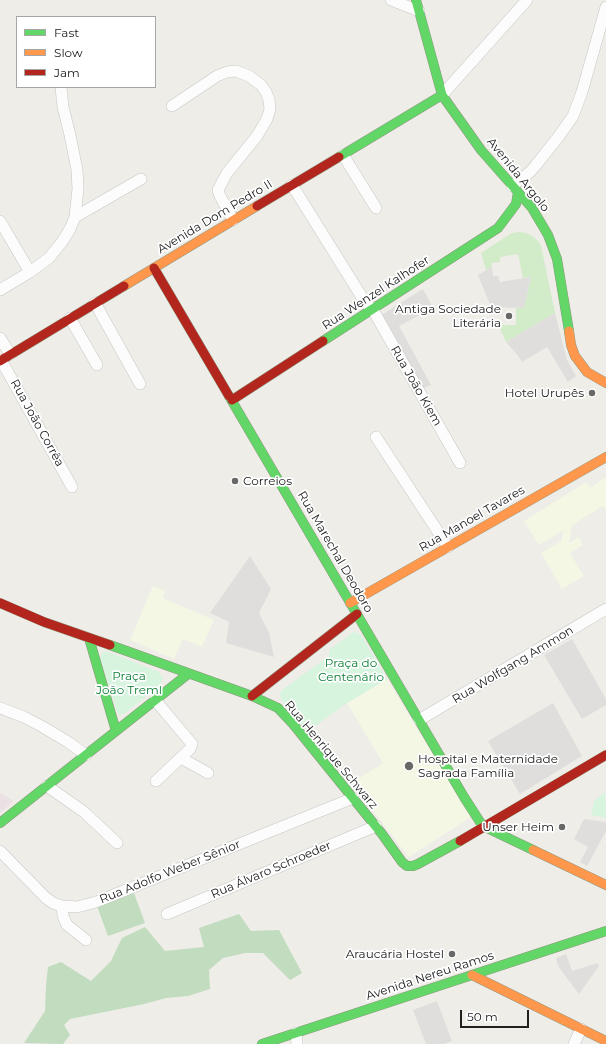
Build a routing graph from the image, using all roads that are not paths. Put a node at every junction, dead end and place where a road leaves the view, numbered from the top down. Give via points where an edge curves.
1 (391, 0) edge
2 (527, 0) edge
3 (418, 5) edge
4 (606, 7) edge
5 (61, 88) edge
6 (442, 95) junction
7 (172, 106) dead end
8 (343, 155) junction
9 (141, 179) dead end
10 (292, 185) junction
11 (515, 189) junction
12 (376, 208) dead end
13 (75, 216) junction
14 (233, 220) junction
15 (0, 221) edge
16 (154, 268) junction
17 (30, 272) junction
18 (0, 290) edge
19 (95, 303) junction
20 (373, 310) junction
21 (70, 318) junction
22 (0, 338) edge
23 (4, 358) edge
24 (97, 365) dead end
25 (606, 383) edge
26 (140, 384) dead end
27 (232, 400) junction
28 (376, 437) dead end
29 (606, 457) edge
30 (460, 463) dead end
31 (72, 487) dead end
32 (448, 547) junction
33 (350, 603) junction
34 (0, 604) edge
35 (606, 609) edge
36 (357, 614) junction
37 (90, 638) junction
38 (188, 674) junction
39 (252, 696) junction
40 (155, 700) junction
41 (0, 708) edge
42 (419, 720) junction
43 (116, 731) junction
44 (86, 755) junction
45 (606, 755) edge
46 (181, 758) junction
47 (208, 772) dead end
48 (156, 781) dead end
49 (47, 786) junction
50 (353, 798) junction
51 (0, 823) edge
52 (376, 826) junction
53 (485, 827) junction
54 (117, 843) dead end
55 (0, 851) edge
56 (606, 885) edge
57 (62, 906) junction
58 (167, 914) dead end
59 (606, 931) edge
60 (86, 940) dead end
61 (472, 975) junction
62 (582, 1029) junction
63 (297, 1039) edge
64 (606, 1041) edge
65 (262, 1044) edge
66 (574, 1044) edge

1 - 3 street
2 - 6 street
3 - 6 main road, Avenida Argolo
4 - 11 street via 582,92 572,116 559,136
5 - 13 street via 77,170
6 - 8 main road, Avenida Dom Pedro II
6 - 11 main road, Avenida Argolo via 481,150
7 - 14 street via 227,72 236,71 250,76 266,92 270,109 267,119 227,173 218,190
8 - 10 main road, Avenida Dom Pedro II
8 - 12 street
9 - 13 street
10 - 14 main road, Avenida Dom Pedro II
10 - 20 street, Rua João Kiem via 365,302
11 - 20 main road, Rua Wenzel Kalhofer via 516,204 498,228
11 - 25 main road, Avenida Argolo via 532,208 554,247 575,356 587,372
13 - 17 street via 70,229 55,251
14 - 16 main road, Avenida Dom Pedro II
15 - 17 street
16 - 19 main road, Avenida Dom Pedro II
16 - 27 main road, Rua Marechal Deodoro
17 - 18 street
19 - 21 main road, Avenida Dom Pedro II
19 - 26 street
20 - 27 main road, Rua Wenzel Kalhofer
20 - 30 street, Rua João Kiem
21 - 23 main road, Avenida Dom Pedro II
21 - 24 street
22 - 23 street, Rua João Corrêa
23 - 31 street, Rua João Corrêa
27 - 33 main road, Rua Marechal Deodoro
28 - 32 street
29 - 32 main road, Rua Manoel Tavares
32 - 33 main road, Rua Manoel Tavares
33 - 36 main road, Rua Marechal Deodoro
34 - 37 main road, Rua Henrique Schwarz
35 - 42 street, Rua Wolfgang Ammon
36 - 39 main road
36 - 42 main road, Rua Marechal Deodoro
37 - 38 main road, Rua Henrique Schwarz
37 - 43 main road
38 - 39 main road, Rua Henrique Schwarz
38 - 40 main road
39 - 50 main road, Rua Henrique Schwarz via 285,714
40 - 43 main road
40 - 46 street via 191,741 192,746
41 - 44 street via 43,726
42 - 53 main road, Rua Marechal Deodoro via 474,814
43 - 44 main road
44 - 49 main road
45 - 53 main road
46 - 47 street
46 - 48 street
49 - 51 main road
49 - 54 street via 84,812
50 - 52 main road, Rua Henrique Schwarz
50 - 57 street, Rua Adolfo Weber Sênior via 91,904 77,907
52 - 53 main road, Rua Henrique Schwarz via 402,862 410,866
52 - 58 street, Rua Álvaro Schroeder
53 - 56 main road
55 - 57 street, Rua Adolfo Weber Sênior via 46,898
57 - 60 street via 67,925
59 - 61 main road, Avenida Nereu Ramos
61 - 62 main road
61 - 63 main road, Avenida Nereu Ramos
62 - 64 main road
62 - 66 street
63 - 65 main road, Avenida Nereu Ramos

